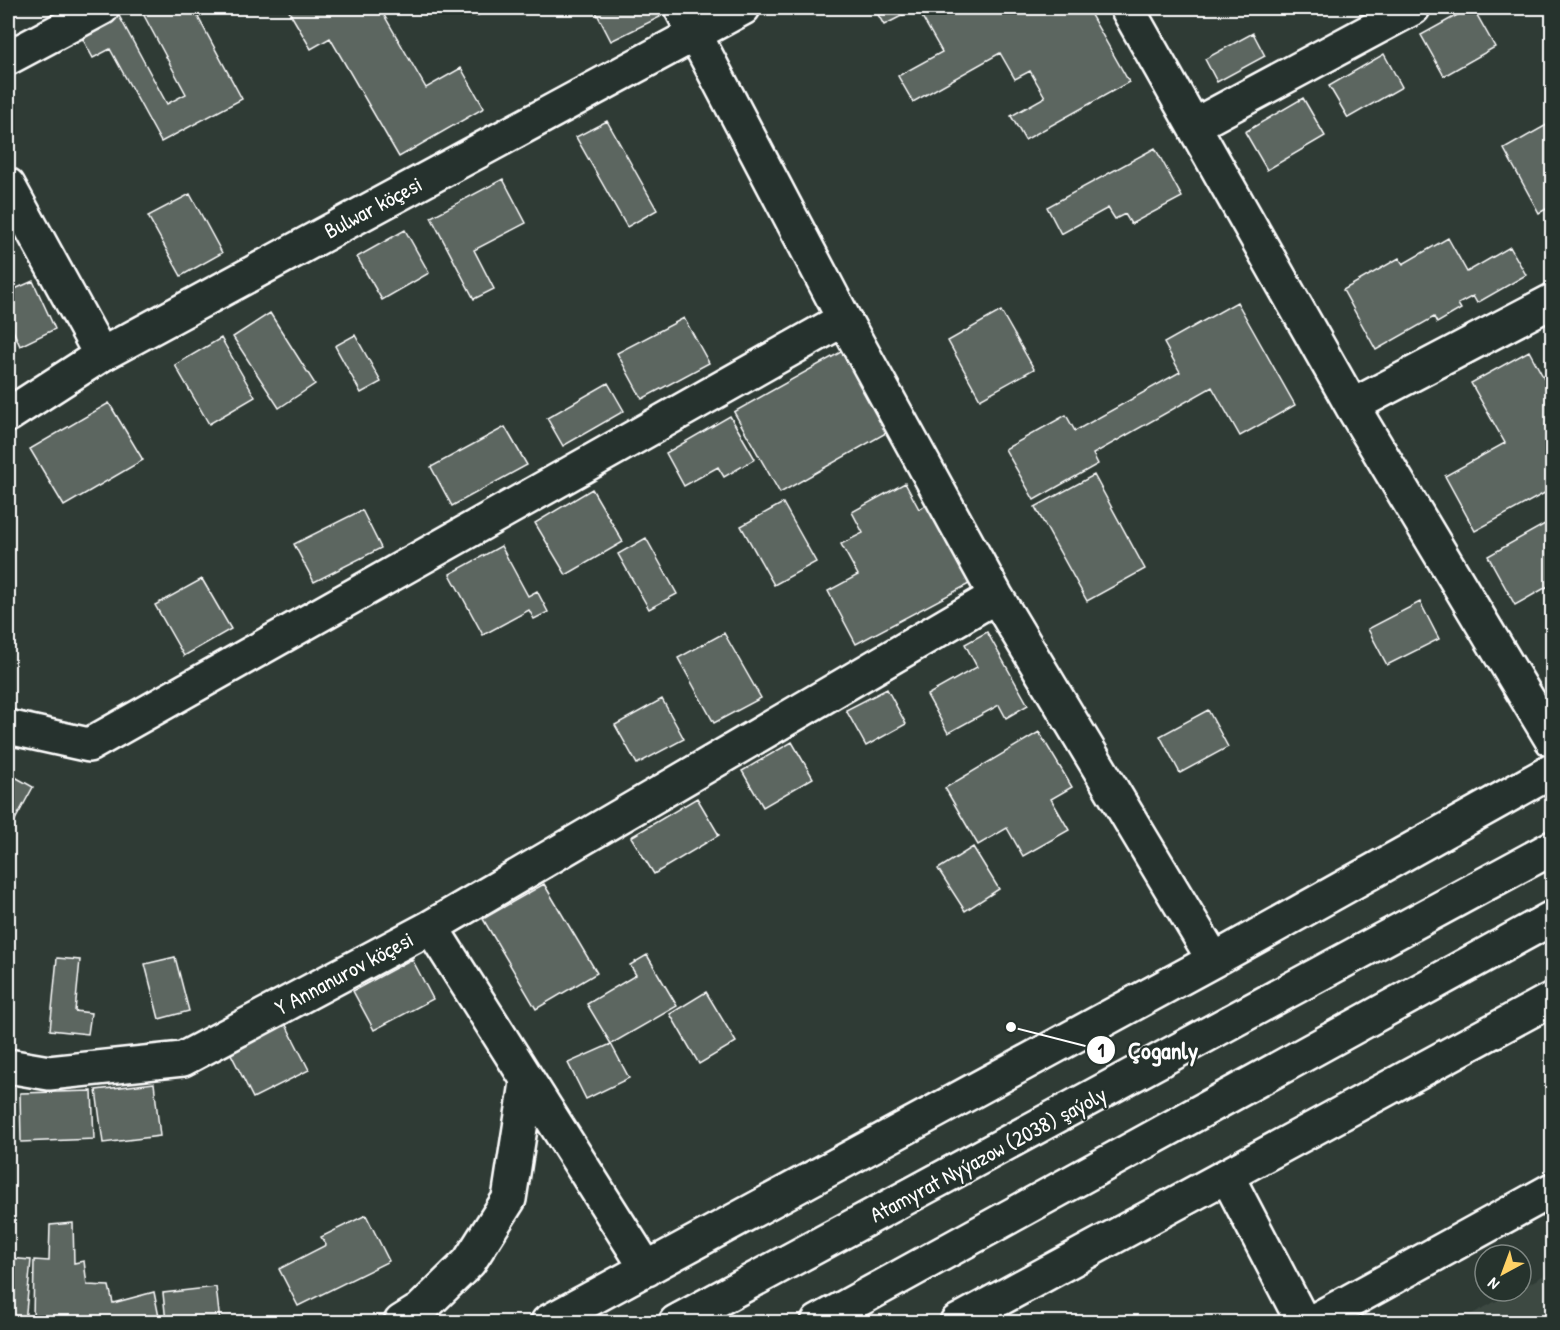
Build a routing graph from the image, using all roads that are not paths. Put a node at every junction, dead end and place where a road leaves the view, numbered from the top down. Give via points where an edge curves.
1 (102, 8) edge
2 (743, 8) edge
3 (1127, 8) edge
4 (1413, 8) edge
5 (688, 20) edge
6 (8, 58) edge
7 (1195, 125) junction
8 (8, 185) edge
9 (1552, 301) edge
10 (844, 319) junction
11 (101, 355) junction
12 (1352, 406) junction
13 (8, 415) edge
14 (996, 596) junction
15 (8, 727) edge
16 (1552, 740) edge
17 (1552, 771) edge
18 (1552, 848) edge
19 (1552, 918) edge
20 (431, 927) junction
21 (1214, 960) junction
22 (1552, 999) edge
23 (8, 1066) edge
24 (527, 1083) junction
25 (1227, 1176) junction
26 (1552, 1190) edge
27 (647, 1269) junction
28 (401, 1323) edge
29 (548, 1323) edge
30 (676, 1323) edge
31 (818, 1323) edge
32 (957, 1323) edge
33 (1303, 1323) edge
34 (1312, 1323) edge

1 - 6 street
2 - 5 street, Bulwar köçesi
3 - 7 street
4 - 7 street
5 - 10 street
5 - 11 street, Bulwar köçesi
7 - 12 street
8 - 11 street
9 - 12 street
10 - 14 street
10 - 15 street via 89,746
11 - 13 street, Bulwar köçesi
12 - 16 street
14 - 20 street
14 - 21 street
17 - 21 street
18 - 30 street, Atamyrat Nyýazow (2038) şaýoly
19 - 31 street
20 - 23 street, Y Annanurov köçesi via 183,1059 49,1073
20 - 24 street, Y Annanurov köçesi
21 - 27 street
22 - 25 street
24 - 27 street, Y Annanurov köçesi
24 - 28 street via 509,1199 469,1262 420,1310
25 - 32 street
25 - 33 street
26 - 34 street
27 - 29 street

